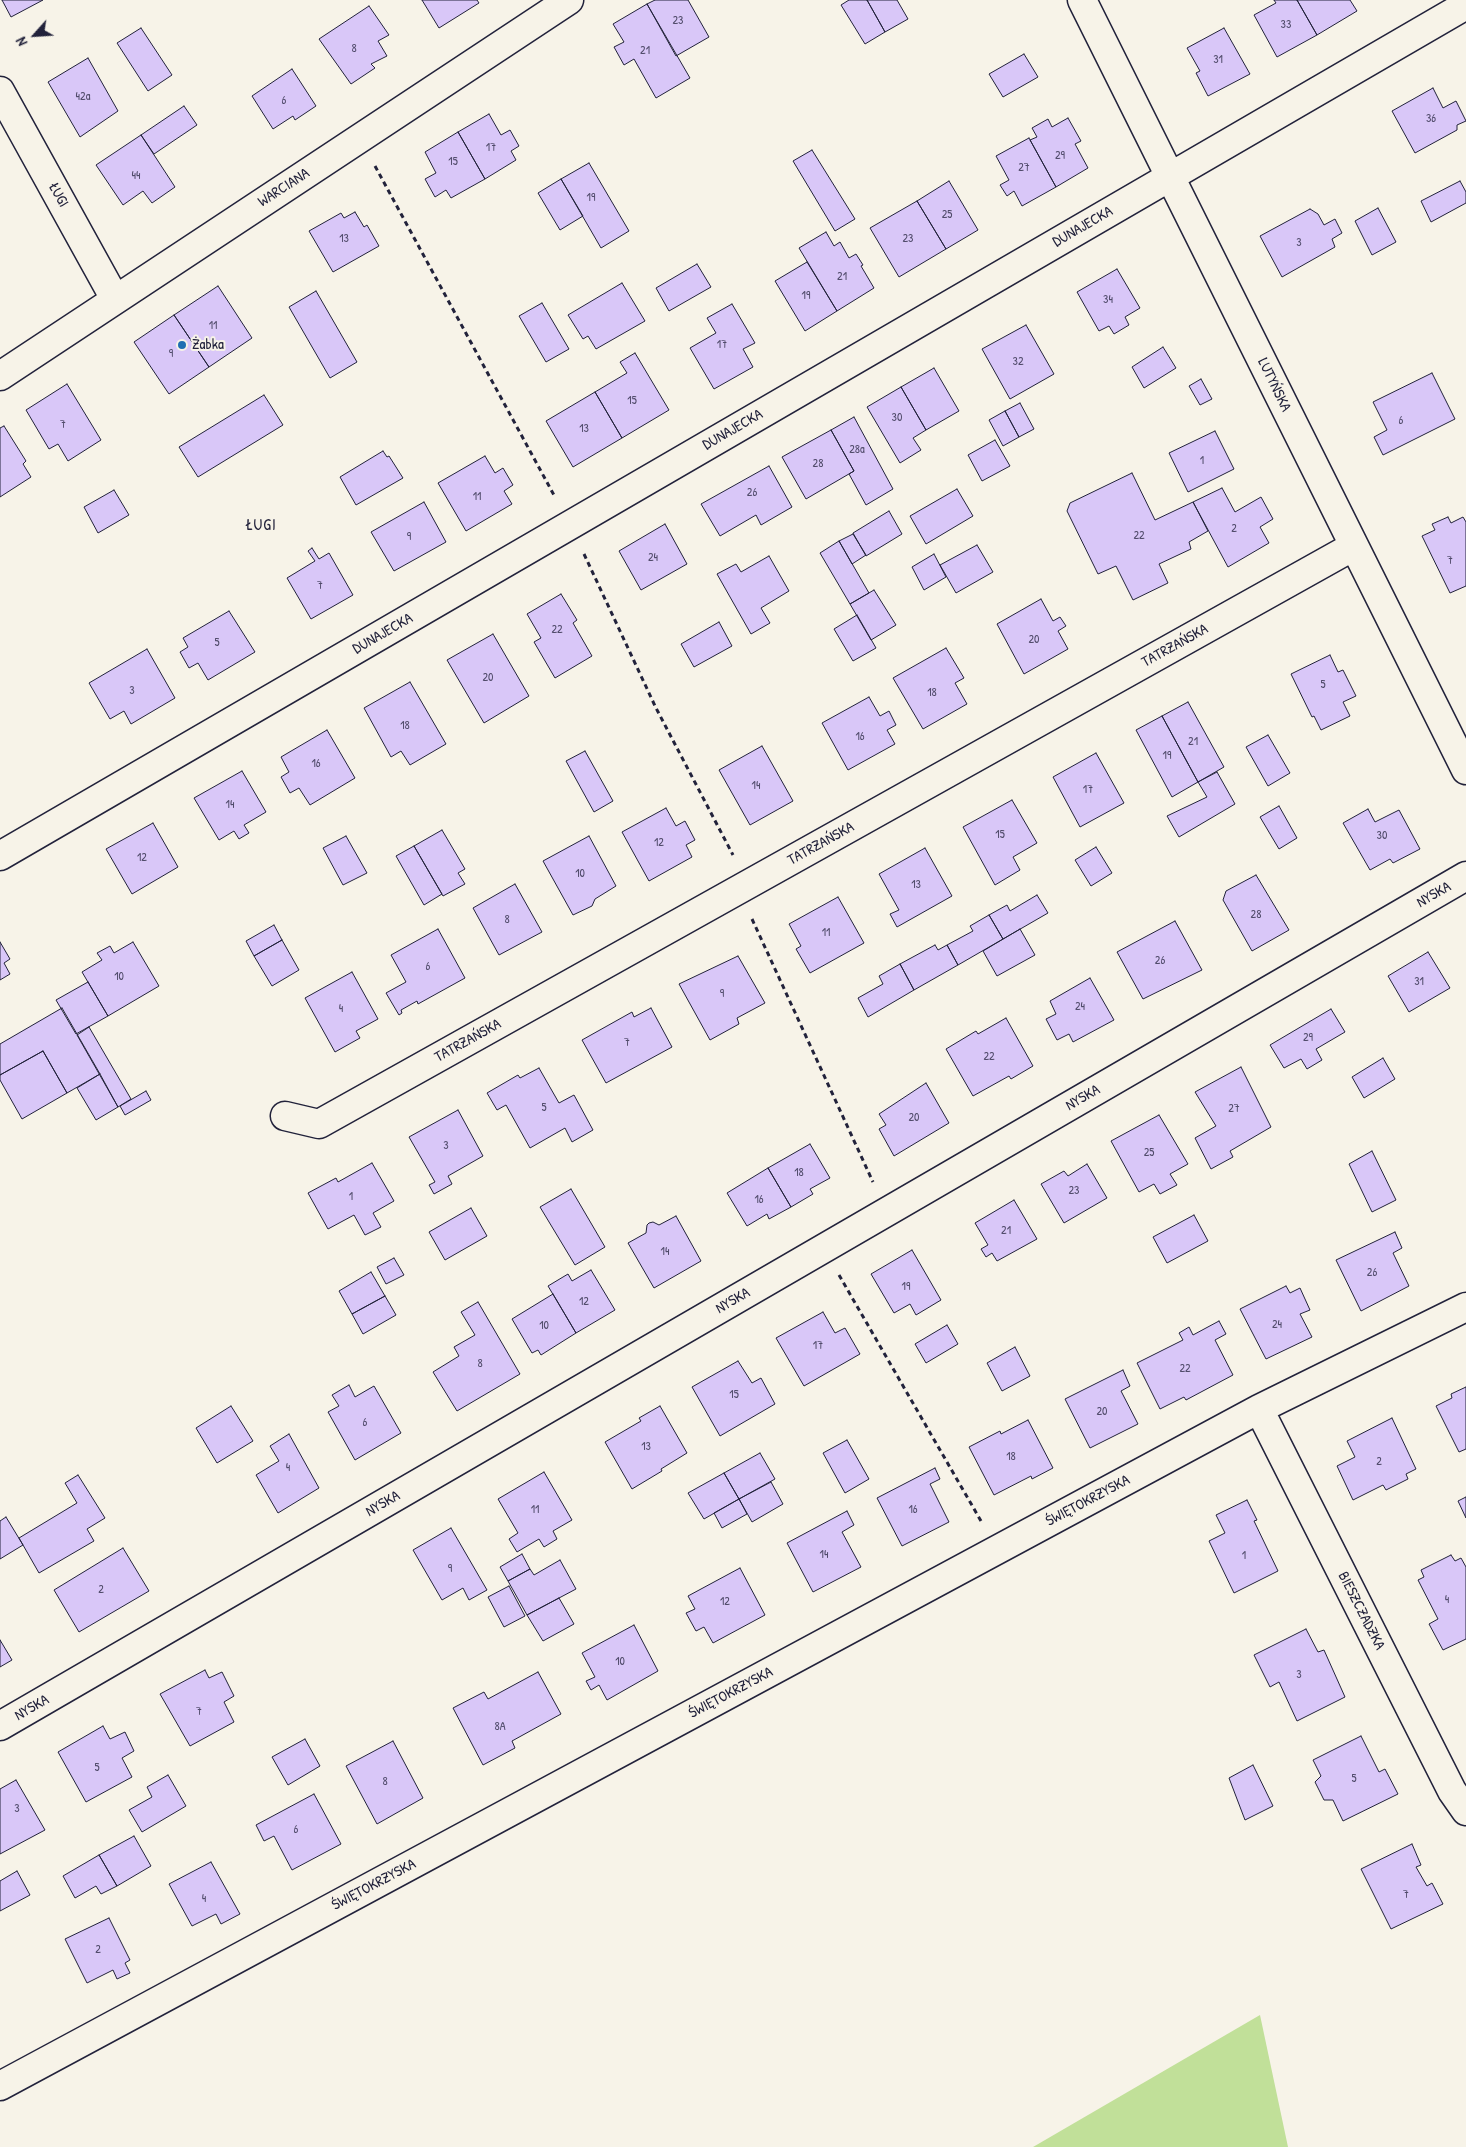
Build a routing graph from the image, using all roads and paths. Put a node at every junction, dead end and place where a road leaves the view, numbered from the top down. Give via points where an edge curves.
1 (568, 0) edge
2 (1082, 0) edge
3 (1466, 5) edge
4 (0, 91) edge
5 (1170, 176) junction
6 (116, 300) junction
7 (0, 376) edge
8 (1354, 546) junction
9 (1466, 770) edge
10 (0, 856) edge
11 (1466, 876) edge
12 (738, 890) junction
13 (285, 1116) dead end
14 (887, 1212) junction
15 (824, 1248) junction
16 (1466, 1307) edge
17 (1259, 1409) junction
18 (998, 1550) junction
19 (0, 1726) edge
20 (1466, 1811) edge
21 (0, 2086) edge

1 - 6 street, WARCIANA
2 - 5 street, LUTYŃSKA
3 - 5 street, DUNAJECKA
4 - 6 street, ŁUGI
5 - 8 street, LUTYŃSKA
5 - 10 street, DUNAJECKA
6 - 7 street, WARCIANA
8 - 9 street, LUTYŃSKA
8 - 12 street, TATRZAŃSKA
11 - 14 street, NYSKA
12 - 13 street, TATRZAŃSKA via 320,1124
12 - 14 path
14 - 15 street, NYSKA
15 - 18 path
15 - 19 street, NYSKA
16 - 17 street, ŚWIĘTOKRZYSKA
17 - 18 street, ŚWIĘTOKRZYSKA
17 - 20 street, BIESZCZADZKA via 1452,1790
18 - 21 street, ŚWIĘTOKRZYSKA

